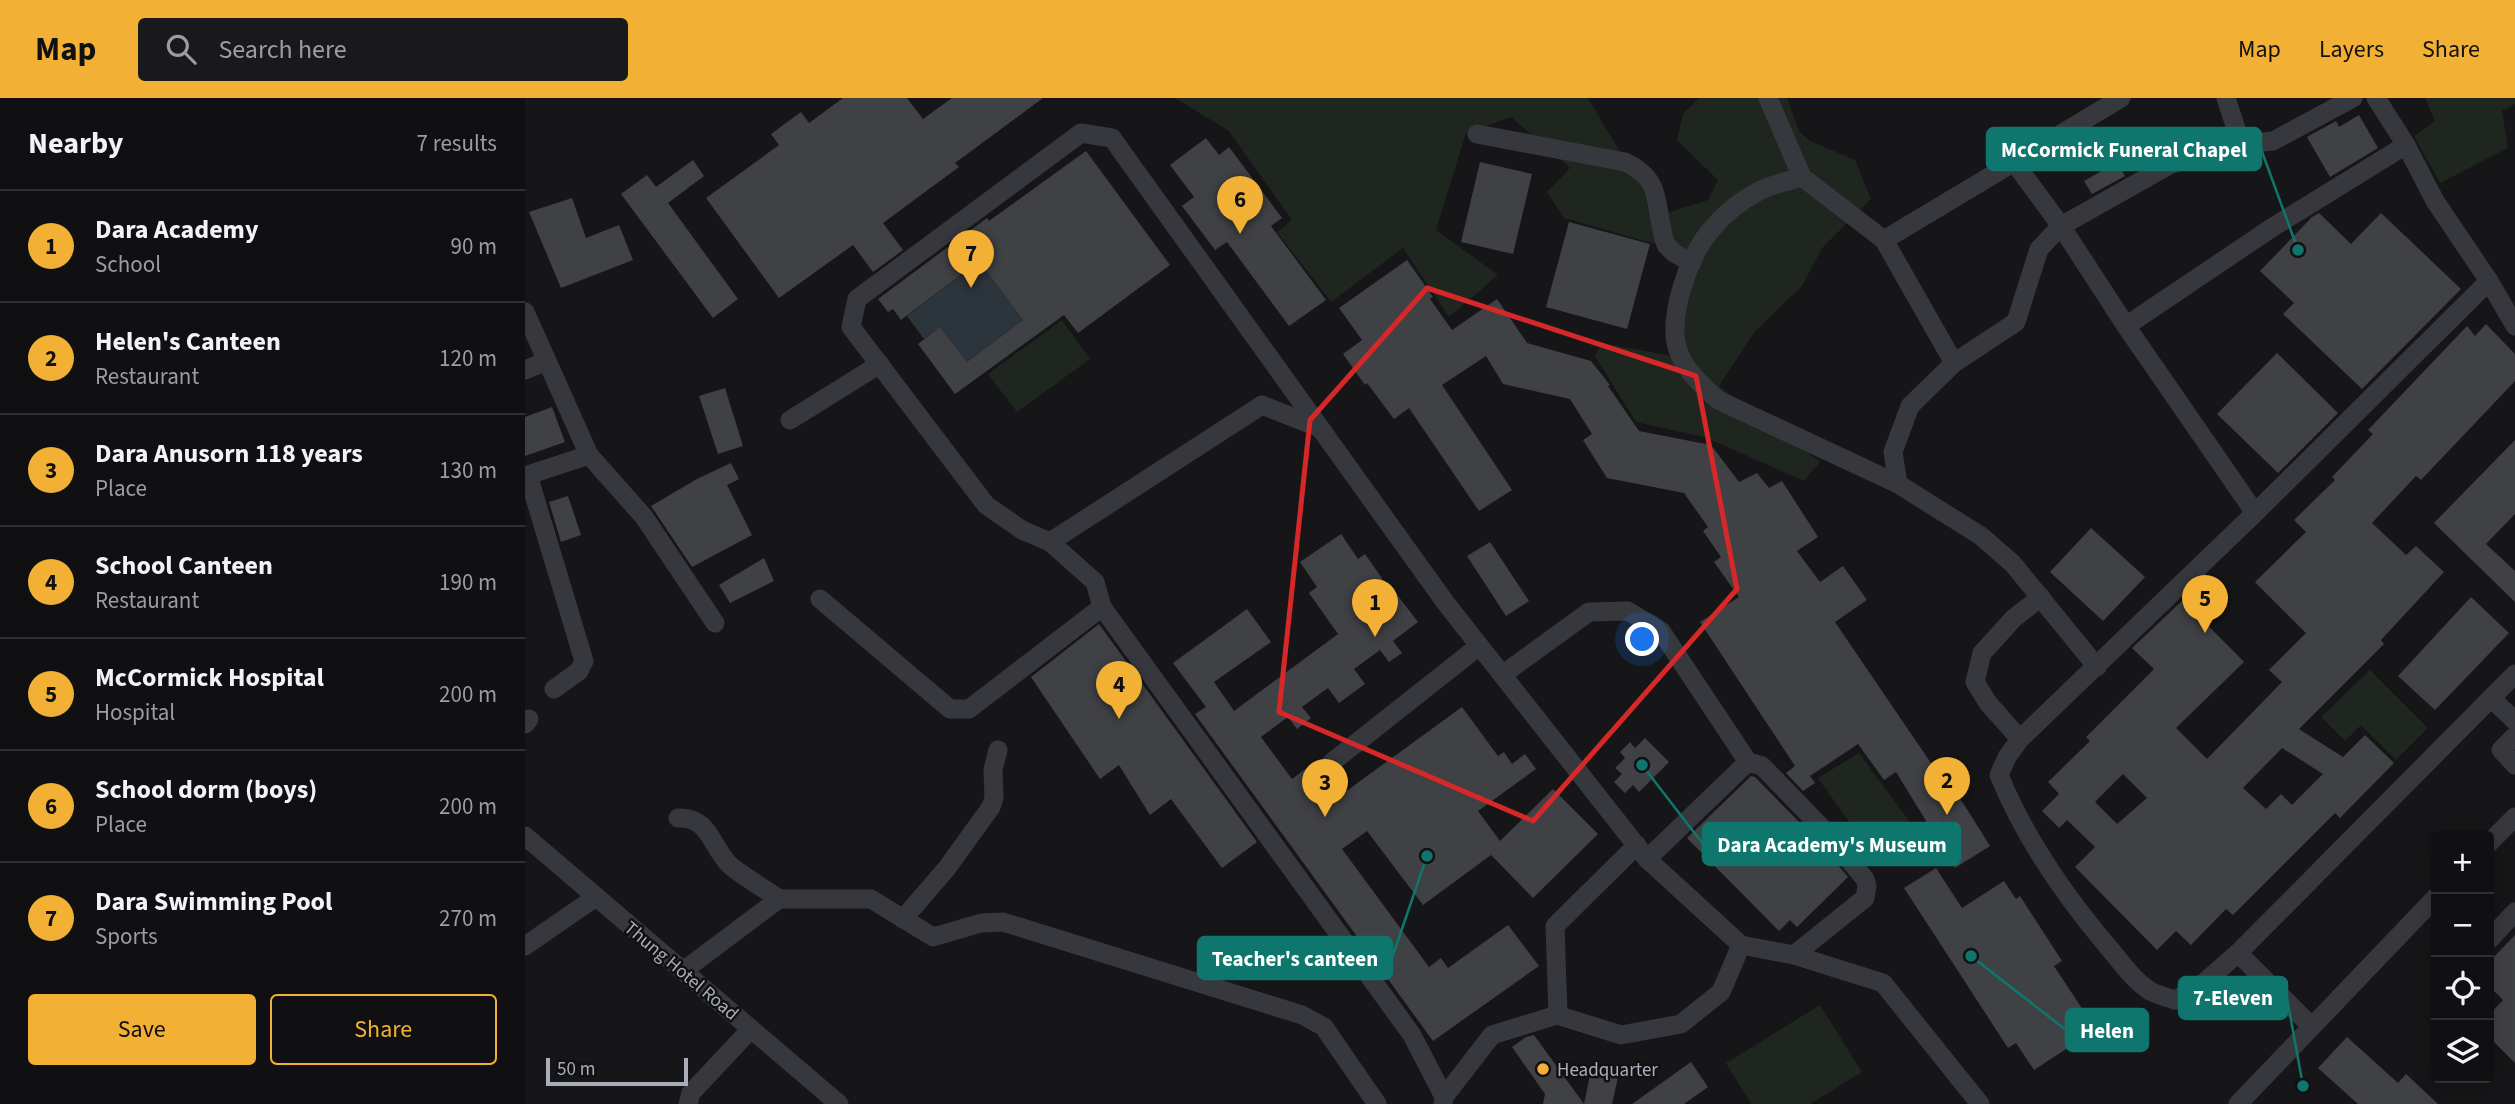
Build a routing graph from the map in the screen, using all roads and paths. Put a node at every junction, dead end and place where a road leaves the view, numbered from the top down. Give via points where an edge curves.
1 (1768, 98) edge
2 (2121, 98) edge
3 (2225, 98) edge
4 (2353, 98) edge
5 (2376, 98) edge
6 (1477, 134) dead end
7 (2241, 144) junction
8 (2406, 145) junction
9 (2014, 162) junction
10 (1802, 177) junction
11 (2061, 226) junction
12 (1884, 240) junction
13 (1692, 263) junction
14 (2489, 281) junction
15 (525, 312) edge
16 (2126, 326) junction
17 (2515, 326) edge
18 (547, 361) junction
19 (1954, 363) junction
20 (880, 364) junction
21 (525, 370) edge
22 (790, 419) dead end
23 (1321, 428) junction
24 (589, 455) junction
25 (527, 476) edge
26 (1898, 484) junction
27 (2255, 513) junction
28 (1050, 542) junction
29 (2041, 597) junction
30 (820, 599) dead end
31 (1103, 607) junction
32 (715, 623) dead end
33 (1479, 646) junction
34 (2097, 667) junction
35 (2515, 674) edge
36 (1502, 675) junction
37 (554, 689) dead end
38 (2491, 698) junction
39 (2515, 721) edge
40 (2515, 736) edge
41 (2020, 739) junction
42 (997, 750) dead end
43 (1748, 762) junction
44 (1331, 763) dead end
45 (2515, 765) edge
46 (2515, 817) edge
47 (678, 818) dead end
48 (525, 836) edge
49 (2494, 838) edge
50 (1642, 852) junction
51 (596, 897) junction
52 (779, 899) junction
53 (2431, 902) edge
54 (2515, 912) edge
55 (903, 919) junction
56 (2494, 935) edge
57 (1741, 945) junction
58 (525, 946) edge
59 (2238, 953) junction
60 (1794, 955) junction
61 (683, 971) junction
62 (1558, 1015) junction
63 (2311, 1026) junction
64 (751, 1029) junction
65 (1444, 1100) edge
66 (688, 1104) edge
67 (839, 1104) edge
68 (1377, 1104) edge
69 (1980, 1104) edge
70 (2238, 1104) edge

1 - 10 street
2 - 9 street
3 - 7 street
4 - 7 street via 2273,141
5 - 8 street
6 - 13 street via 1636,167 1650,180 1666,245
7 - 11 street via 2171,164
8 - 14 street via 2435,201
8 - 16 street
9 - 11 street
9 - 12 street
10 - 12 street
10 - 13 street via 1761,190 1735,207 1709,231
11 - 16 street
11 - 19 street via 2039,249 2016,322
12 - 19 street
13 - 26 street via 1675,322 1678,349 1694,378 1718,400
14 - 17 street
14 - 27 street
15 - 18 street
16 - 27 street
18 - 21 street
18 - 24 street
19 - 26 street via 1910,406 1893,453
20 - 22 street
20 - 23 street via 852,327 857,299 1081,133 1102,136 1112,138
20 - 28 street via 986,505 1022,530
23 - 28 street via 1262,405
23 - 33 street
24 - 25 street
24 - 32 street via 644,517
25 - 37 street via 583,661 579,671
26 - 29 street via 1981,536
27 - 34 street
28 - 31 street via 1095,582
29 - 34 street
29 - 41 street via 1982,653 1975,682 1987,703
30 - 31 street via 950,709 969,709
31 - 65 street via 1412,1035
33 - 36 street
33 - 44 street
34 - 41 street
35 - 38 street
36 - 43 street via 1589,612 1629,611 1661,631
36 - 50 street
38 - 39 street
38 - 59 street
40 - 45 street via 2501,750
41 - 59 street via 1999,775 2012,807 2082,917 2136,979 2152,992 2175,1000 2199,988
42 - 55 street via 991,807
43 - 50 street
43 - 60 street via 1762,766 1824,830 1867,886 1865,898
46 - 49 street
47 - 52 street via 700,824 731,866
48 - 51 street, Thung Hotel Road
50 - 57 street
50 - 62 street via 1555,926
51 - 58 street
51 - 61 street, Thung Hotel Road
52 - 55 street via 871,899
52 - 61 street
53 - 63 street
54 - 56 street
55 - 68 street via 933,937 981,923 1003,922 1302,1014 1324,1027
57 - 60 street
57 - 62 street via 1721,992 1681,1024 1621,1035
59 - 63 street
60 - 69 street via 1883,983
61 - 64 street, Thung Hotel Road
62 - 65 street via 1492,1035
63 - 70 street
64 - 66 street via 691,1093
64 - 67 street, Thung Hotel Road

